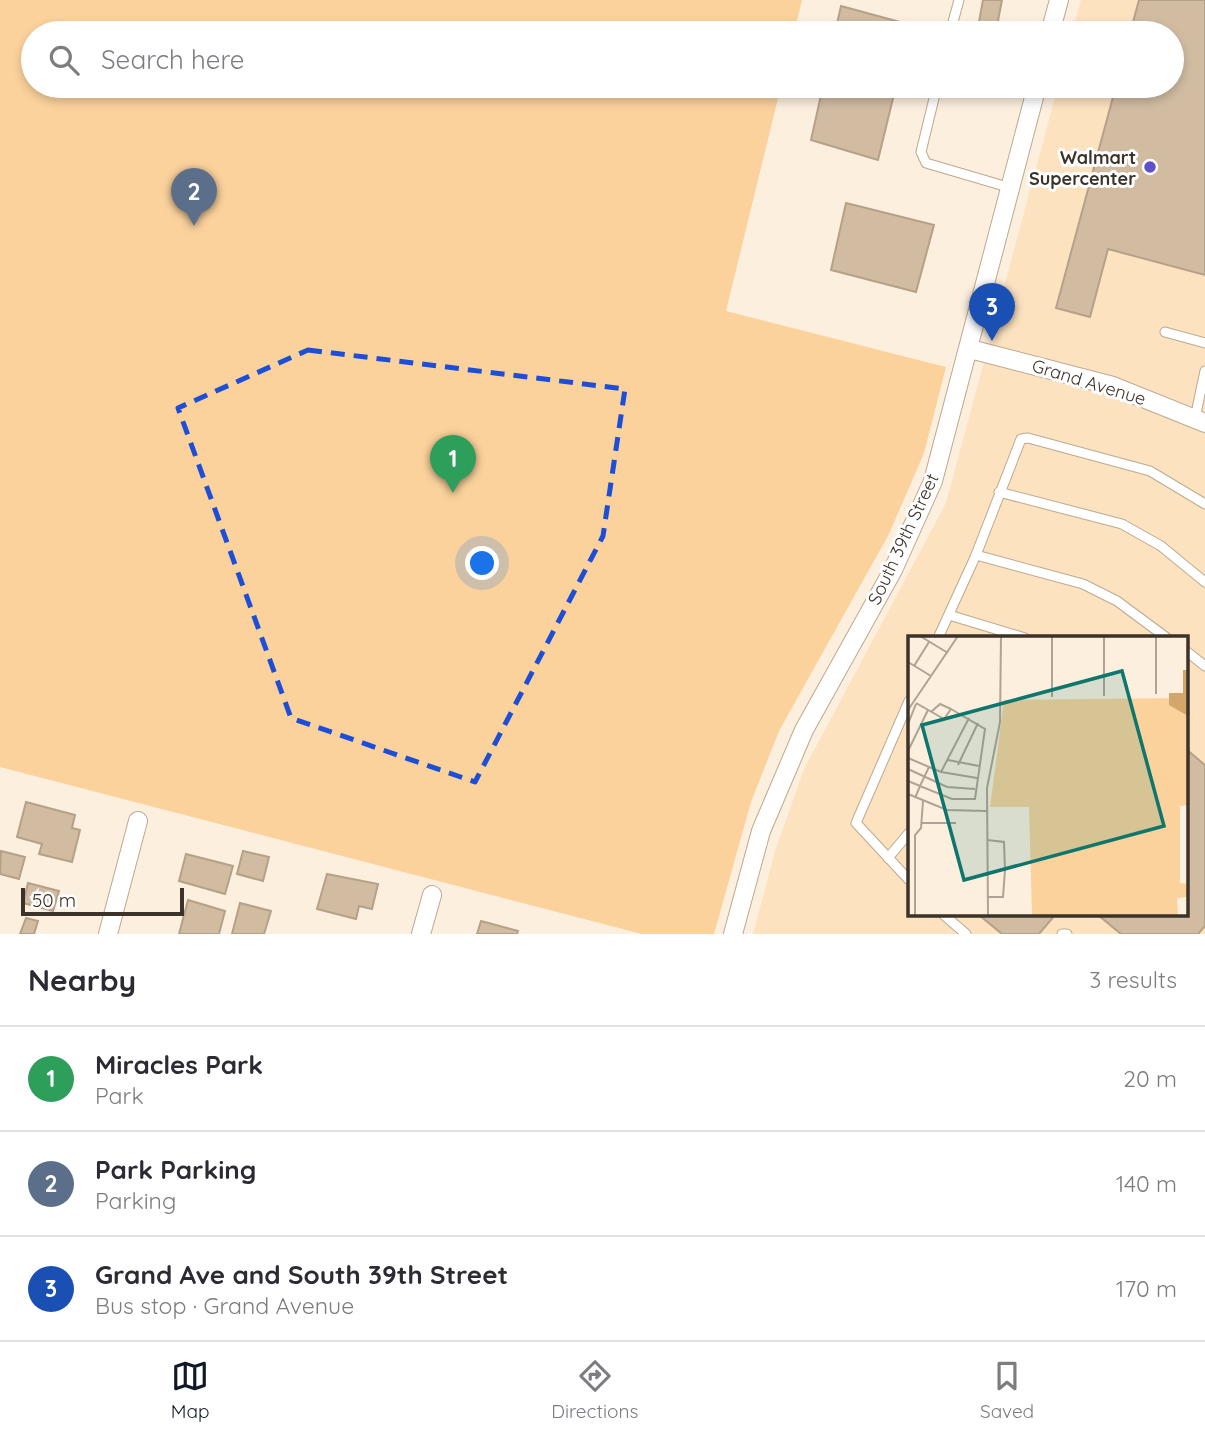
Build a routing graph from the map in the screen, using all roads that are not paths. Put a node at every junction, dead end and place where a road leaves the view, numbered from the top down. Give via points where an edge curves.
1 (959, 0) edge
2 (1059, 0) edge
3 (953, 21) edge
4 (1054, 21) edge
5 (934, 98) edge
6 (1034, 98) edge
7 (1011, 188) junction
8 (1165, 332) dead end
9 (1205, 343) edge
10 (970, 349) junction
11 (1205, 371) edge
12 (1200, 421) edge
13 (999, 492) junction
14 (1205, 504) edge
15 (976, 555) junction
16 (1205, 582) edge
17 (949, 615) junction
18 (939, 636) edge
19 (1018, 636) edge
20 (1165, 636) edge
21 (1188, 653) edge
22 (1205, 666) edge
23 (908, 703) edge
24 (138, 821) dead end
25 (908, 834) edge
26 (888, 858) junction
27 (908, 879) edge
28 (432, 895) dead end
29 (945, 916) edge
30 (108, 934) edge
31 (421, 934) edge
32 (733, 934) edge
33 (965, 934) edge

1 - 3 lane
2 - 4 street
5 - 7 lane via 921,152 926,163
6 - 7 street, South 39th Street
7 - 10 street, South 39th Street
8 - 9 lane
10 - 12 street, Grand Avenue via 1113,386
10 - 32 street, South 39th Street via 933,481 893,570 804,730 761,831
11 - 12 lane
13 - 14 lane via 1016,445 1028,438 1150,471
13 - 15 lane
13 - 16 lane via 1122,524 1161,546
15 - 17 lane
15 - 20 lane via 1083,584 1117,601
17 - 18 lane
17 - 19 lane
21 - 22 lane
23 - 26 lane via 856,823
24 - 30 street
25 - 26 lane
26 - 27 lane
28 - 31 street
29 - 33 lane

